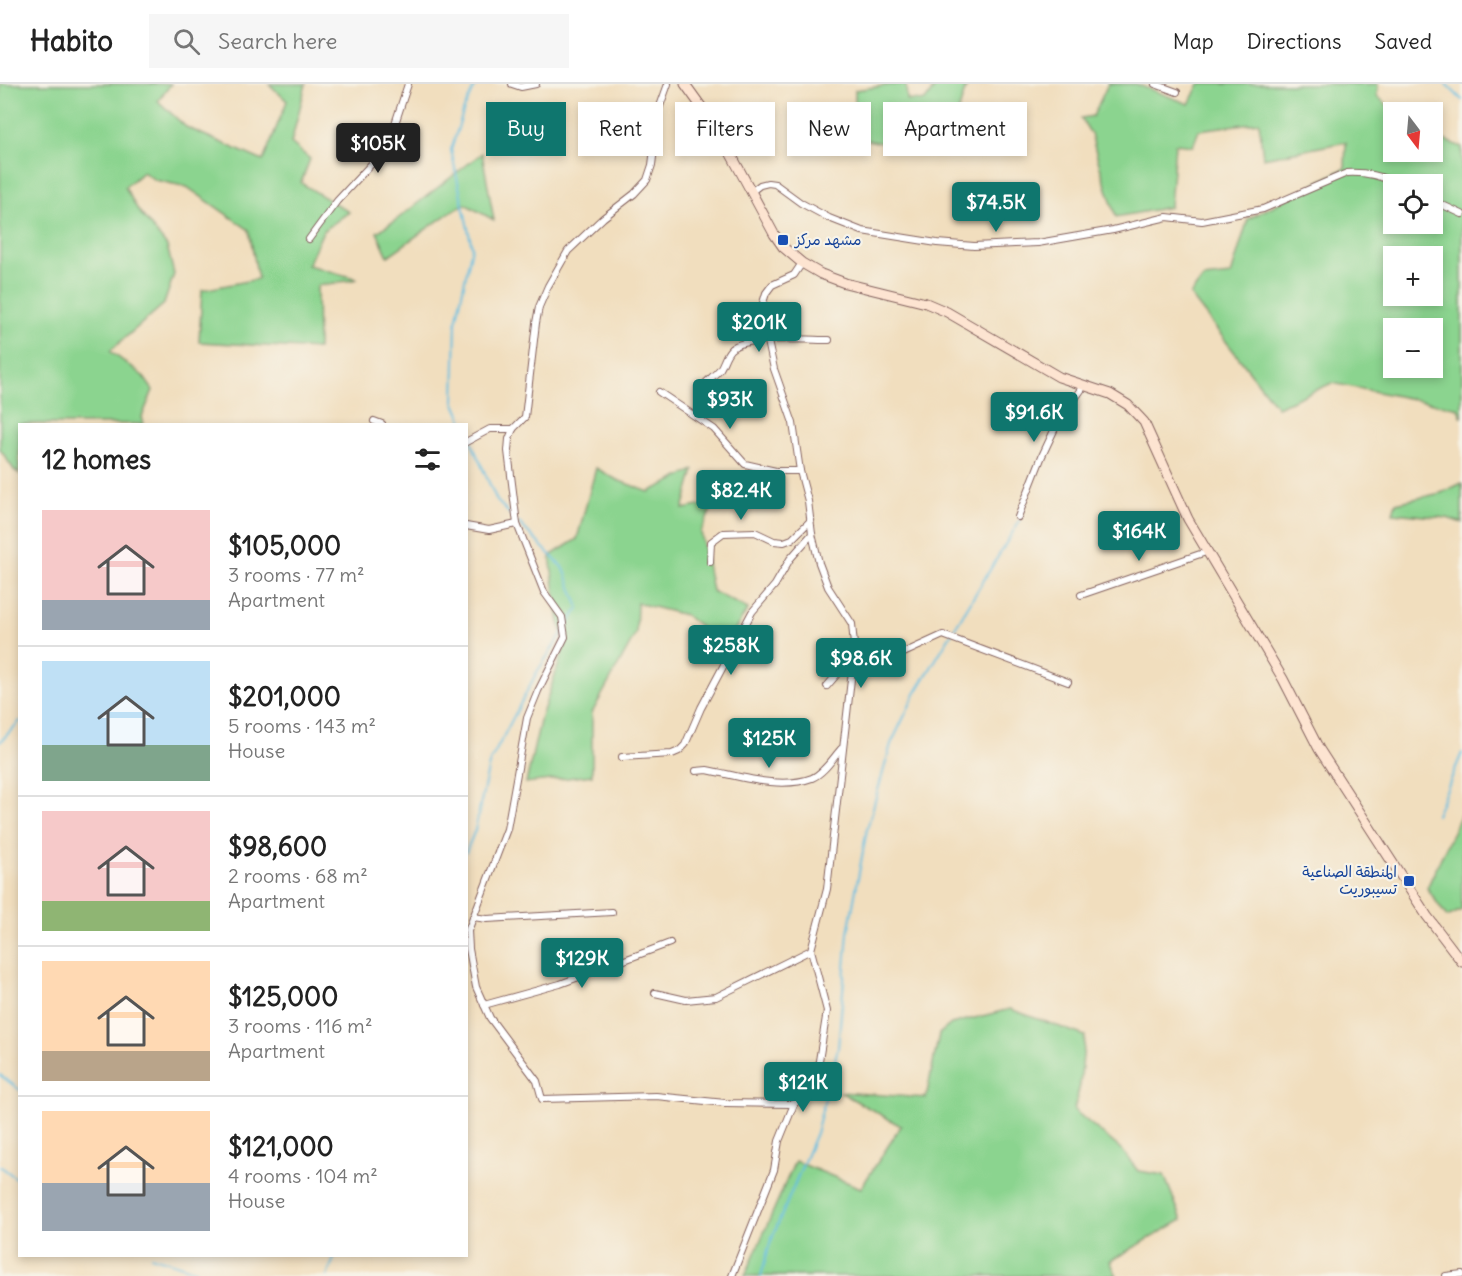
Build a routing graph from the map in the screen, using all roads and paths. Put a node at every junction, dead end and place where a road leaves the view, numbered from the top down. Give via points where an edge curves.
1 (512, 84) edge
2 (536, 84) edge
3 (668, 84) edge
4 (685, 84) edge
5 (1155, 84) edge
6 (409, 85) edge
7 (1177, 92) dead end
8 (1383, 177) edge
9 (751, 192) junction
10 (1443, 205) edge
11 (1462, 214) edge
12 (309, 239) dead end
13 (802, 263) junction
14 (767, 340) junction
15 (829, 340) dead end
16 (1083, 386) junction
17 (660, 392) dead end
18 (726, 405) dead end
19 (374, 421) dead end
20 (379, 423) edge
21 (513, 429) junction
22 (468, 441) edge
23 (800, 471) junction
24 (1018, 517) dead end
25 (811, 520) junction
26 (517, 524) junction
27 (468, 526) edge
28 (812, 534) junction
29 (1206, 552) junction
30 (710, 562) dead end
31 (1081, 595) dead end
32 (853, 662) junction
33 (1068, 682) dead end
34 (827, 686) dead end
35 (842, 748) junction
36 (622, 757) dead end
37 (696, 771) dead end
38 (612, 912) dead end
39 (473, 917) junction
40 (670, 943) dead end
41 (811, 950) junction
42 (1462, 962) edge
43 (655, 993) dead end
44 (484, 1005) junction
45 (794, 1104) junction
46 (1462, 1274) edge
47 (732, 1276) edge
48 (1446, 1276) edge

1 - 2 street
3 - 21 street via 659,109 647,180 568,251 548,286 536,323 525,417
4 - 9 street via 718,130
5 - 7 street
6 - 12 street via 390,139
8 - 9 street via 1347,173 1263,208 1212,219 1167,216 1038,243 975,246 862,231 801,203 775,184 760,185
9 - 13 street via 783,247
10 - 11 street
13 - 14 street via 794,275 766,292 763,303
13 - 16 street via 845,283 947,312 1059,377
14 - 15 street
14 - 18 street via 733,348 702,386
14 - 23 street via 793,423
16 - 24 street via 1054,430
16 - 29 street via 1110,394 1144,422
17 - 23 street via 714,429 745,464 776,471
19 - 20 street
21 - 22 street via 490,429
21 - 26 street via 508,452
23 - 25 street
25 - 28 street
25 - 30 street via 784,542 774,542 755,532 723,533 711,542
26 - 27 street via 489,530
26 - 39 street via 544,592 562,616 565,637 527,718 507,829
28 - 32 street via 828,587 852,624
28 - 36 street via 752,612 680,752
29 - 31 street
29 - 42 street via 1283,679 1319,749 1427,916
32 - 33 street via 886,661 947,635
32 - 34 street via 844,665
32 - 35 street
35 - 37 street via 822,772 794,782
35 - 41 street via 827,889
38 - 39 street
39 - 44 street via 468,931 469,949 476,987
40 - 44 street via 560,984
41 - 43 street via 716,997 686,1000
41 - 45 street via 827,1011 817,1073 806,1093
44 - 45 street via 537,1081 542,1099 656,1096
45 - 47 street via 779,1141 774,1170
46 - 48 street

